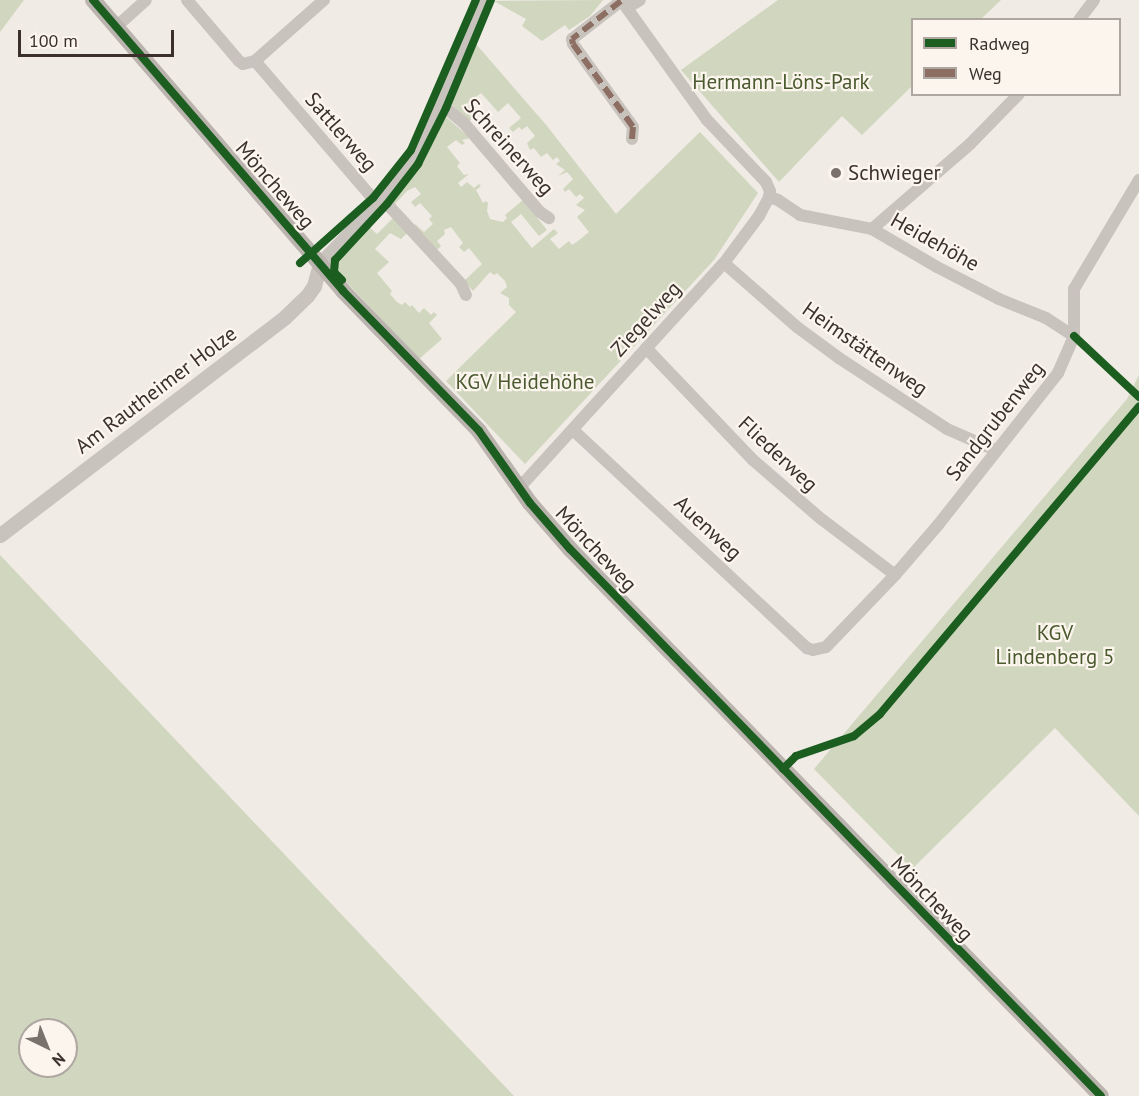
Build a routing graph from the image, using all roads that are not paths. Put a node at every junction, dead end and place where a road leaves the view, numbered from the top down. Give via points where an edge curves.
1 (93, 0) edge
2 (146, 0) edge
3 (187, 0) edge
4 (483, 0) edge
5 (640, 0) edge
6 (1094, 0) edge
7 (321, 1) edge
8 (623, 3) edge
9 (1080, 18) edge
10 (116, 27) junction
11 (255, 61) junction
12 (1017, 96) edge
13 (440, 104) junction
14 (632, 139) dead end
15 (1139, 180) edge
16 (769, 197) junction
17 (381, 201) junction
18 (549, 218) dead end
19 (872, 229) junction
20 (724, 263) junction
21 (320, 264) junction
22 (466, 295) dead end
23 (1074, 336) junction
24 (646, 348) junction
25 (573, 430) junction
26 (995, 450) junction
27 (520, 487) junction
28 (0, 535) edge
29 (895, 575) junction
30 (819, 650) joint
31 (1101, 1096) edge

1 - 10 main road, Möncheweg
2 - 10 street
3 - 11 street, Sattlerweg via 239,61
4 - 13 street
5 - 8 street
6 - 9 street
7 - 11 street
8 - 14 street via 572,39 633,128
8 - 16 street via 707,120 766,182
10 - 21 main road, Möncheweg
11 - 17 street, Sattlerweg via 369,194
12 - 19 street via 970,144
13 - 17 street via 415,157
13 - 18 street, Schreinerweg via 463,122
15 - 23 street, Sandgrubenweg via 1074,290
16 - 19 street, Heidehöhe via 800,215
16 - 20 street, Ziegelweg
17 - 21 street
17 - 22 street, Sattlerweg via 461,284
19 - 23 street, Heidehöhe via 937,267 1046,318
20 - 24 street, Ziegelweg
20 - 26 street, Heimstättenweg via 838,358 948,429
21 - 27 main road, Möncheweg via 479,431
21 - 28 street, Am Rautheimer Holze via 314,286 285,317
23 - 26 street, Sandgrubenweg via 1058,373
24 - 25 street, Ziegelweg
24 - 29 street, Fliederweg via 753,460
25 - 27 street, Ziegelweg
25 - 30 street, Auenweg via 807,648
26 - 29 street, Sandgrubenweg via 981,473
27 - 31 main road, Möncheweg via 578,558
29 - 30 street, Sandgrubenweg

